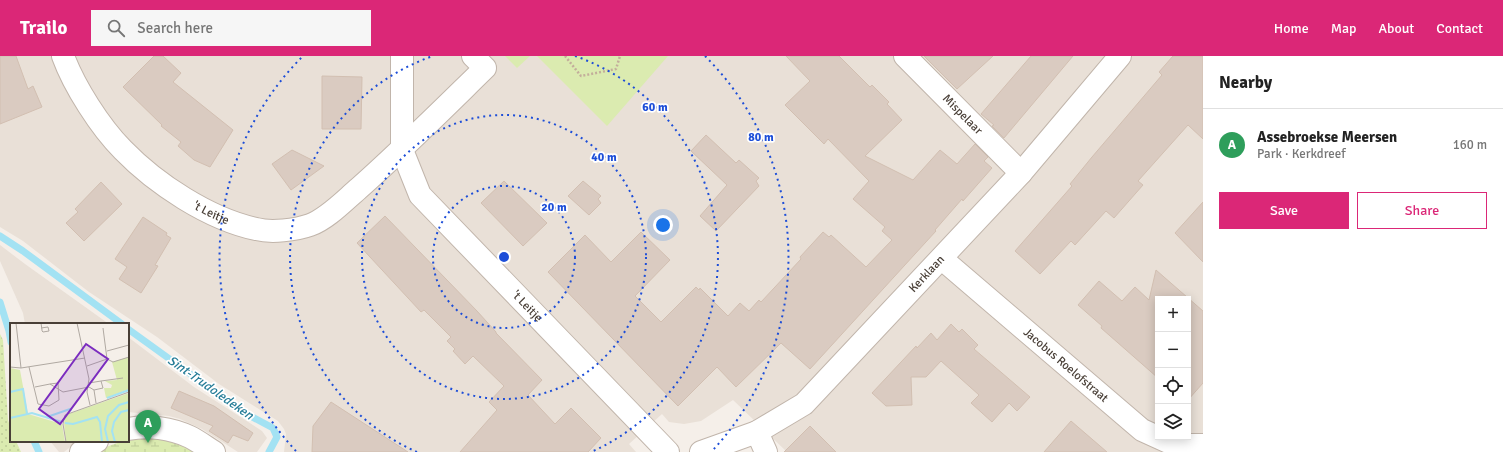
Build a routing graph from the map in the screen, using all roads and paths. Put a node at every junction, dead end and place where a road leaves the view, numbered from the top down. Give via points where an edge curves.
1 (63, 56) edge
2 (402, 56) edge
3 (473, 56) edge
4 (565, 56) edge
5 (620, 56) edge
6 (905, 56) edge
7 (1120, 56) edge
8 (402, 150) junction
9 (1021, 173) junction
10 (942, 259) junction
11 (129, 429) edge
12 (757, 432) junction
13 (96, 442) edge
14 (1203, 445) edge
15 (81, 452) edge
16 (214, 452) edge
17 (668, 452) edge
18 (701, 452) edge
19 (766, 452) edge

1 - 8 street, 't Leitje via 79,89 101,122 141,168 200,208 257,230 285,231 311,225 334,210
2 - 8 street, 't Leitje
3 - 8 street, 't Leitje via 485,68
4 - 5 path via 581,76 616,68
6 - 9 street, Mispelaar
7 - 9 street, Kerklaan
8 - 17 street, 't Leitje via 420,195
9 - 10 street, Kerklaan
10 - 12 street, Kerklaan via 804,404
10 - 14 street, Jacobus Roelofstraat via 1142,430 1175,445
11 - 16 street via 161,428 189,436
12 - 18 street, Kerklaan
12 - 19 street
13 - 15 street

